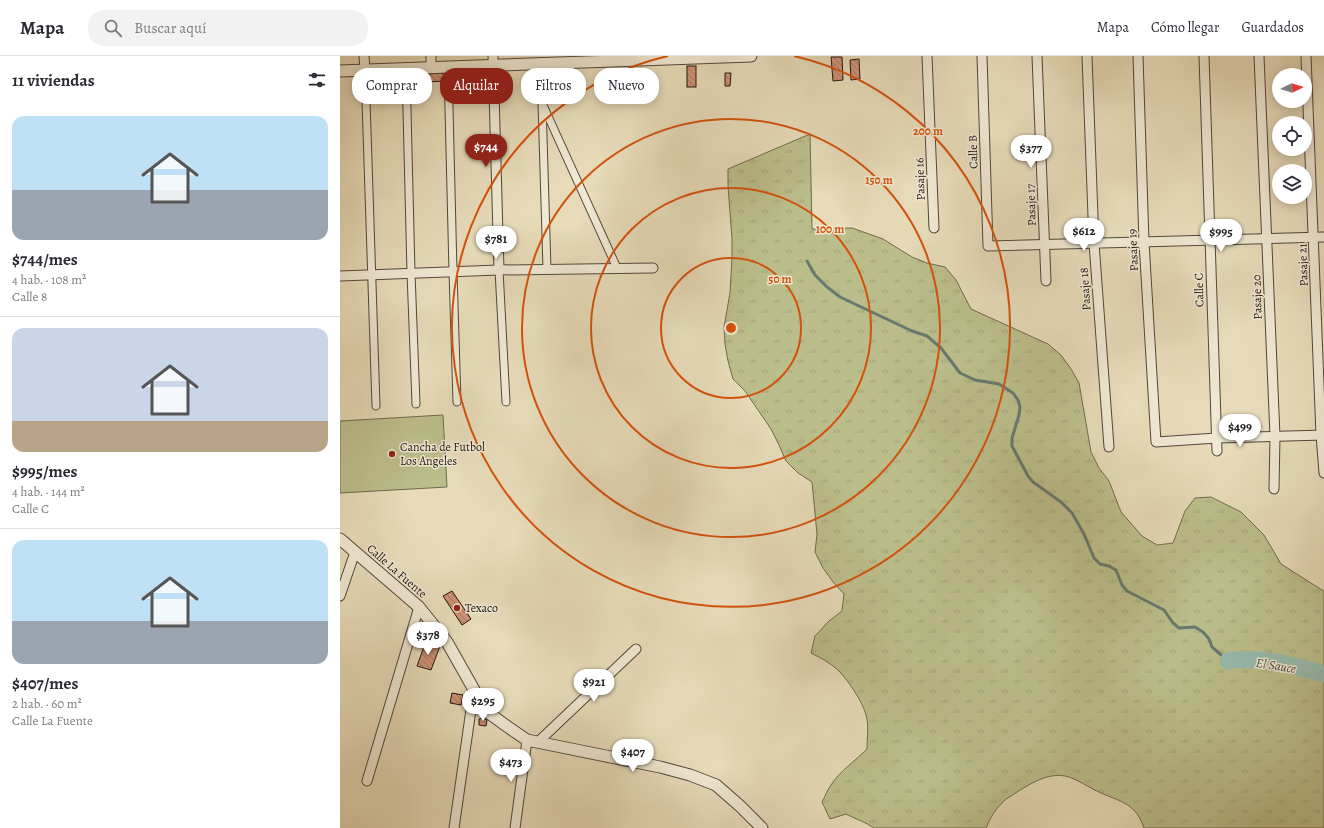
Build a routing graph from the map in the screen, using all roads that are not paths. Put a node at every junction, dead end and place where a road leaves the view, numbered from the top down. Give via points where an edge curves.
1 (364, 56) edge
2 (431, 56) edge
3 (726, 56) edge
4 (751, 56) edge
5 (927, 56) edge
6 (982, 56) edge
7 (1037, 56) edge
8 (1087, 56) edge
9 (1138, 56) edge
10 (1204, 56) edge
11 (1259, 56) edge
12 (1306, 56) edge
13 (674, 57) edge
14 (607, 59) edge
15 (493, 61) edge
16 (448, 67) junction
17 (365, 68) edge
18 (431, 68) joint
19 (340, 71) edge
20 (352, 71) edge
21 (366, 104) edge
22 (407, 104) edge
23 (934, 228) dead end
24 (1314, 237) junction
25 (1324, 237) edge
26 (1267, 238) junction
27 (1210, 240) junction
28 (1144, 242) junction
29 (1094, 244) junction
30 (1045, 245) junction
31 (617, 268) junction
32 (653, 268) dead end
33 (547, 269) junction
34 (499, 270) junction
35 (453, 272) junction
36 (411, 273) junction
37 (372, 274) junction
38 (340, 276) edge
39 (1046, 281) dead end
40 (457, 402) dead end
41 (506, 402) dead end
42 (416, 404) dead end
43 (376, 406) dead end
44 (1323, 435) edge
45 (1275, 436) junction
46 (1217, 438) junction
47 (1109, 447) dead end
48 (1217, 451) dead end
49 (1324, 473) edge
50 (1274, 489) dead end
51 (340, 539) edge
52 (355, 552) junction
53 (340, 596) edge
54 (419, 607) junction
55 (636, 649) dead end
56 (474, 689) junction
57 (533, 741) junction
58 (367, 781) dead end
59 (454, 828) edge
60 (515, 828) edge
61 (762, 828) edge

1 - 17 street
2 - 18 street
3 - 4 street
3 - 13 street
5 - 23 street, Pasaje 16
6 - 30 street, Calle B via 988,246
7 - 30 street, Pasaje 17
8 - 29 street, Pasaje 18
9 - 28 street, Pasaje 19
10 - 27 street, Calle C
11 - 26 street, Pasaje 20
12 - 24 street, Pasaje 21
13 - 14 street
14 - 15 street
15 - 16 street
15 - 34 street
16 - 18 street
16 - 35 street
19 - 20 street
21 - 37 street
22 - 36 street
24 - 25 street
24 - 26 street
24 - 44 street, Pasaje 21
26 - 27 street
26 - 45 street, Pasaje 20
27 - 28 street
27 - 46 street, Calle C
28 - 29 street
28 - 46 street, Pasaje 19 via 1156,442
29 - 30 street
29 - 47 street, Pasaje 18
30 - 39 street, Pasaje 17
31 - 32 street
31 - 33 street
31 - 33 street via 542,103
33 - 34 street
34 - 35 street
34 - 41 street
35 - 36 street
35 - 40 street
36 - 37 street
36 - 42 street
37 - 38 street
37 - 43 street
44 - 45 street
44 - 49 street, Pasaje 21
45 - 46 street
45 - 50 street, Pasaje 20
46 - 48 street, Calle C
51 - 52 street, Calle La Fuente
52 - 53 street
52 - 54 street, Calle La Fuente
54 - 56 street, Calle La Fuente via 447,642
54 - 58 street
55 - 57 street
56 - 57 street, Calle La Fuente via 486,711
56 - 59 street
57 - 60 street
57 - 61 street, Calle La Fuente via 690,775 716,786

